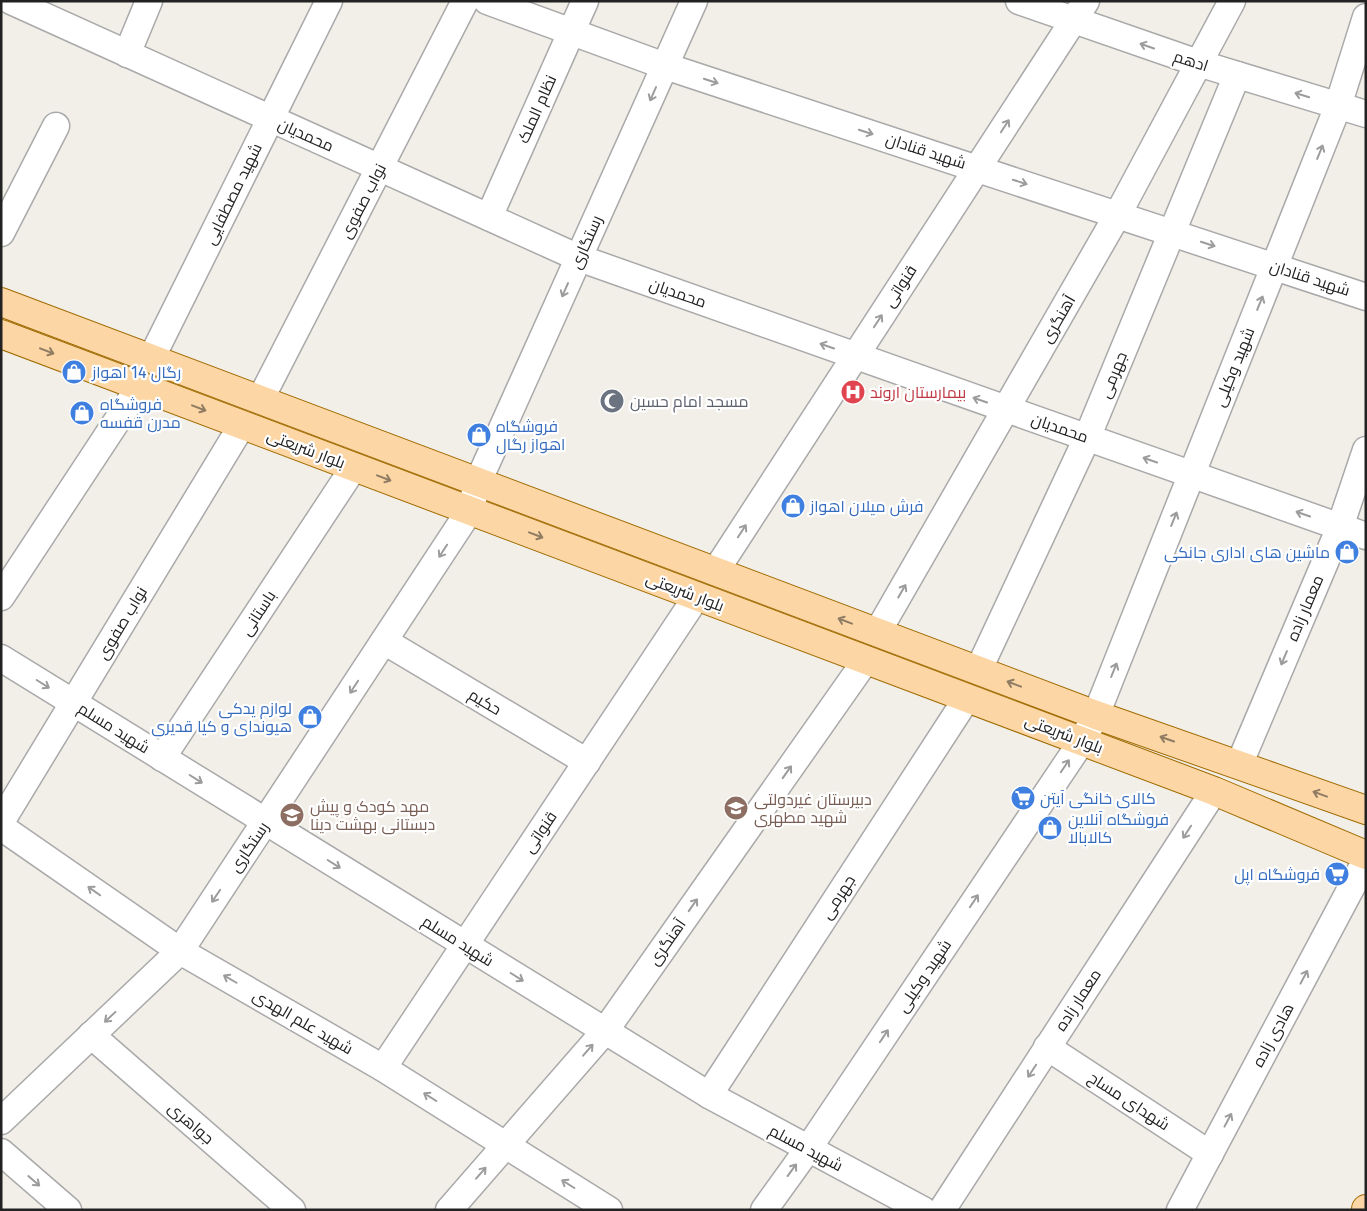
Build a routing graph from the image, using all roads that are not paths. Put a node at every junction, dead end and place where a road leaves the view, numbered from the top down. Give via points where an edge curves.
1 (11, 1) edge
2 (149, 1) edge
3 (329, 1) edge
4 (465, 1) edge
5 (487, 1) edge
6 (585, 1) edge
7 (694, 1) edge
8 (1019, 1) edge
9 (1232, 1) edge
10 (1080, 11) edge
11 (1366, 17) edge
12 (571, 32) junction
13 (127, 54) junction
14 (1198, 63) junction
15 (665, 66) junction
16 (1237, 75) junction
17 (1338, 106) junction
18 (1366, 114) edge
19 (270, 118) junction
20 (56, 126) dead end
21 (379, 168) junction
22 (977, 168) junction
23 (1118, 214) junction
24 (489, 217) junction
25 (1, 232) edge
26 (1172, 232) junction
27 (579, 258) junction
28 (1274, 266) junction
29 (1366, 297) edge
30 (1, 302) edge
31 (1, 334) edge
32 (855, 356) junction
33 (151, 359) junction
34 (140, 386) junction
35 (260, 400) junction
36 (1006, 409) junction
37 (242, 425) junction
38 (1087, 438) junction
39 (1366, 450) edge
40 (354, 467) junction
41 (1192, 475) junction
42 (478, 482) junction
43 (470, 510) junction
44 (1340, 527) junction
45 (1366, 536) edge
46 (715, 572) junction
47 (1, 596) edge
48 (697, 596) junction
49 (877, 633) junction
50 (384, 641) junction
51 (1, 658) edge
52 (866, 660) junction
53 (978, 670) junction
54 (967, 698) junction
55 (73, 703) junction
56 (1096, 715) junction
57 (1082, 741) junction
58 (162, 758) junction
59 (587, 762) junction
60 (1239, 764) junction
61 (1214, 791) junction
62 (1366, 810) edge
63 (1, 822) edge
64 (265, 822) junction
65 (1, 827) edge
66 (1366, 855) edge
67 (1366, 860) edge
68 (465, 945) junction
69 (180, 951) junction
70 (605, 1031) junction
71 (91, 1035) junction
72 (1047, 1047) junction
73 (383, 1068) junction
74 (708, 1095) junction
75 (1, 1121) edge
76 (506, 1144) junction
77 (808, 1149) junction
78 (1, 1152) edge
79 (1210, 1154) junction
80 (606, 1209) edge
81 (68, 1210) edge
82 (292, 1210) edge
83 (449, 1210) edge
84 (764, 1210) edge
85 (923, 1210) edge
86 (942, 1210) edge
87 (1180, 1210) edge

1 - 13 street, محمدیان
2 - 13 street
3 - 19 street, شهید مصطفایی
4 - 21 street, نواب صفوی
5 - 12 street, شهید قنادان
6 - 12 street, نظام الملک
7 - 15 street, رستگاری
8 - 10 street, ادهم
9 - 14 street, آهنگری
14 -> 10 street, ادهم
22 -> 10 street, قنواتی
11 - 17 street, شهید وکیلی
12 - 15 street, شهید قنادان
12 - 24 street, نظام الملک
13 - 19 street, محمدیان
14 - 16 street, ادهم
14 - 23 street, آهنگری
15 -> 22 street, شهید قنادان
15 -> 27 street, رستگاری
17 -> 16 street, ادهم
16 - 26 street, جهرمی
17 - 18 street, ادهم
28 -> 17 street, شهید وکیلی
19 - 21 street, محمدیان
19 - 33 street, شهید مصطفایی
20 - 25 street
21 - 24 street, محمدیان
21 - 35 street, نواب صفوی
22 -> 23 street, شهید قنادان
32 -> 22 street, قنواتی
23 - 26 street, شهید قنادان
23 - 36 street, آهنگری
24 - 27 street, محمدیان
26 -> 28 street, شهید قنادان
26 - 38 street, جهرمی
32 -> 27 street, محمدیان
27 -> 42 street, رستگاری
28 - 29 street, شهید قنادان
41 -> 28 street, شهید وکیلی
30 - 33 main road, بلوار شریعتی
31 -> 34 main road, بلوار شریعتی
36 -> 32 street, محمدیان
46 -> 32 street, قنواتی
33 - 35 main road, بلوار شریعتی
34 -> 37 main road, بلوار شریعتی
34 - 47 street
35 - 42 main road, بلوار شریعتی
36 - 38 street, محمدیان
49 -> 36 street, آهنگری
37 - 40 main road, بلوار شریعتی
37 - 55 street, نواب صفوی
41 -> 38 street, محمدیان
38 - 53 street, جهرمی
39 - 44 street, معمار زاده
40 -> 43 main road, بلوار شریعتی
40 - 58 street, باستانی
44 -> 41 street, محمدیان
56 -> 41 street, شهید وکیلی
42 - 43 street, رستگاری
42 - 46 main road, بلوار شریعتی
43 -> 48 main road, بلوار شریعتی
43 -> 50 street, رستگاری
44 - 45 street, محمدیان
44 -> 60 street, معمار زاده
49 -> 46 main road, بلوار شریعتی
48 - 52 main road, بلوار شریعتی
48 - 59 street, قنواتی
49 - 53 main road, بلوار شریعتی
50 - 59 street, حکیم
50 -> 64 street, رستگاری
51 -> 55 street, شهید مسلم
52 - 54 main road, بلوار شریعتی
70 -> 52 street, آهنگری
56 -> 53 main road, بلوار شریعتی
54 - 57 main road, بلوار شریعتی
54 - 74 street, جهرمی
55 - 58 street, شهید مسلم
55 - 63 street, نواب صفوی
56 - 57 street, شهید وکیلی
60 -> 56 main road, بلوار شریعتی
57 - 61 main road, بلوار شریعتی
77 -> 57 street, شهید وکیلی
58 -> 64 street, شهید مسلم
59 - 68 street, قنواتی
62 -> 60 main road, بلوار شریعتی
61 - 66 main road, بلوار شریعتی
61 -> 72 street, معمار زاده
64 -> 68 street, شهید مسلم
64 -> 69 street, رستگاری
69 -> 65 street, شهید علم الهدی
79 -> 67 street, هادی زاده
68 -> 70 street, شهید مسلم
68 - 73 street, قنواتی
69 -> 71 street, رستگاری
73 -> 69 street, شهید علم الهدی
70 - 74 street, شهید مسلم
76 -> 70 street, آهنگری
71 - 75 street, رستگاری
71 - 82 street, جواهری
72 - 79 street, شهدای مساح
72 -> 86 street, معمار زاده
76 -> 73 street, شهید علم الهدی
74 - 77 street, شهید مسلم
80 -> 76 street, شهید علم الهدی
83 -> 76 street, آهنگری
84 -> 77 street, شهید وکیلی
77 - 85 street, شهید مسلم
78 -> 81 street
79 - 87 street, هادی زاده

